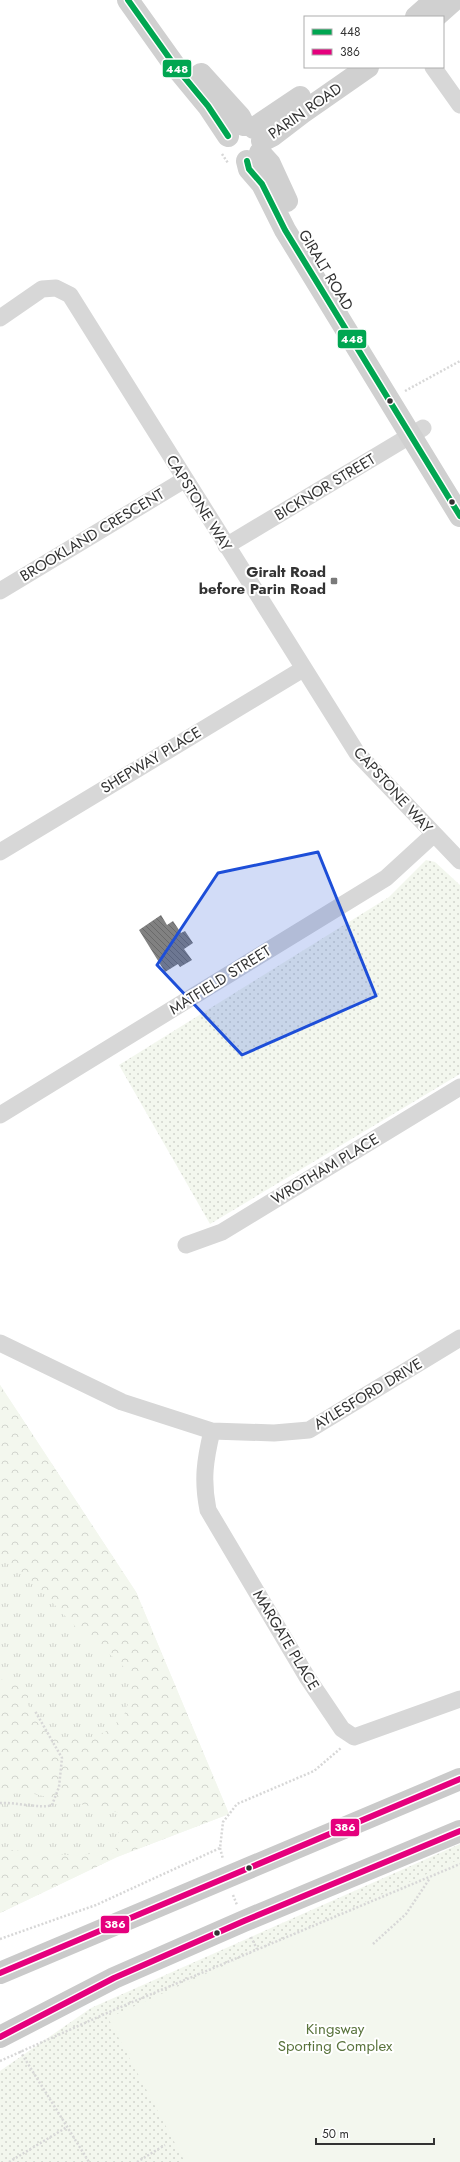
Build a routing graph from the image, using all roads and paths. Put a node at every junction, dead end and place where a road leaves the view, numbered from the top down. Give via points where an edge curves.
1 (128, 0) edge
2 (145, 0) edge
3 (435, 0) edge
4 (454, 0) edge
5 (417, 16) edge
6 (436, 16) edge
7 (344, 68) edge
8 (367, 68) edge
9 (434, 68) edge
10 (460, 105) edge
11 (249, 140) junction
12 (0, 318) edge
13 (460, 360) edge
14 (401, 393) junction
15 (417, 432) junction
16 (184, 480) junction
17 (460, 489) edge
18 (460, 516) edge
19 (226, 546) junction
20 (0, 591) edge
21 (303, 669) junction
22 (433, 835) junction
23 (0, 852) edge
24 (460, 861) edge
25 (460, 1087) edge
26 (0, 1115) edge
27 (186, 1245) dead end
28 (460, 1338) edge
29 (0, 1343) edge
30 (212, 1431) junction
31 (460, 1699) edge
32 (36, 1711) dead end
33 (354, 1737) junction
34 (460, 1779) edge
35 (0, 1803) edge
36 (460, 1831) edge
37 (220, 1848) junction
38 (460, 1864) edge
39 (226, 1877) junction
40 (430, 1877) junction
41 (244, 1921) junction
42 (0, 1939) edge
43 (374, 1944) dead end
44 (257, 1949) junction
45 (0, 1973) edge
46 (0, 2038) edge
47 (20, 2051) junction
48 (0, 2061) edge
49 (67, 2127) junction
50 (165, 2145) dead end
51 (9, 2162) edge
52 (89, 2162) edge
53 (137, 2162) edge

1 - 11 street, GIRALT ROAD via 175,66 208,106
2 - 11 street, GIRALT ROAD via 174,41 240,117
3 - 5 street
4 - 6 street
7 - 11 street, PARIN ROAD
8 - 11 street, PARIN ROAD via 272,136
9 - 10 street
11 - 14 street, GIRALT ROAD via 270,164 297,222
11 - 15 street, GIRALT ROAD via 249,169 262,184 286,230
12 - 16 street, CAPSTONE WAY via 42,289 56,288 70,295
13 - 14 path
14 - 15 street, GIRALT ROAD
15 - 17 street, GIRALT ROAD
15 - 18 street, GIRALT ROAD
15 - 19 street, BICKNOR STREET
16 - 19 street, CAPSTONE WAY
16 - 20 street, BROOKLAND CRESCENT
19 - 21 street, CAPSTONE WAY
21 - 22 street, CAPSTONE WAY via 357,753
21 - 23 street, SHEPWAY PLACE
22 - 24 street, CAPSTONE WAY
22 - 26 street, MATFIELD STREET via 386,878
25 - 27 street, WROTHAM PLACE via 222,1232
28 - 30 street, AYLESFORD DRIVE via 309,1430 274,1433
29 - 30 street, AYLESFORD DRIVE via 122,1402
30 - 33 street, MARGATE PLACE via 204,1463 204,1493 208,1510 307,1677 342,1729
31 - 33 street
32 - 35 path via 62,1758 58,1787 52,1805 46,1807 17,1802
33 - 37 path via 314,1771 237,1804 224,1822
34 - 39 main road
36 - 41 main road
37 - 39 path
37 - 42 path via 96,1905
38 - 40 path
39 - 41 path
39 - 45 main road
40 - 43 path via 406,1914
40 - 44 path
41 - 44 path
41 - 46 main road via 114,1978
44 - 47 path
47 - 48 path
47 - 49 path
49 - 51 path
49 - 52 path
50 - 53 path

